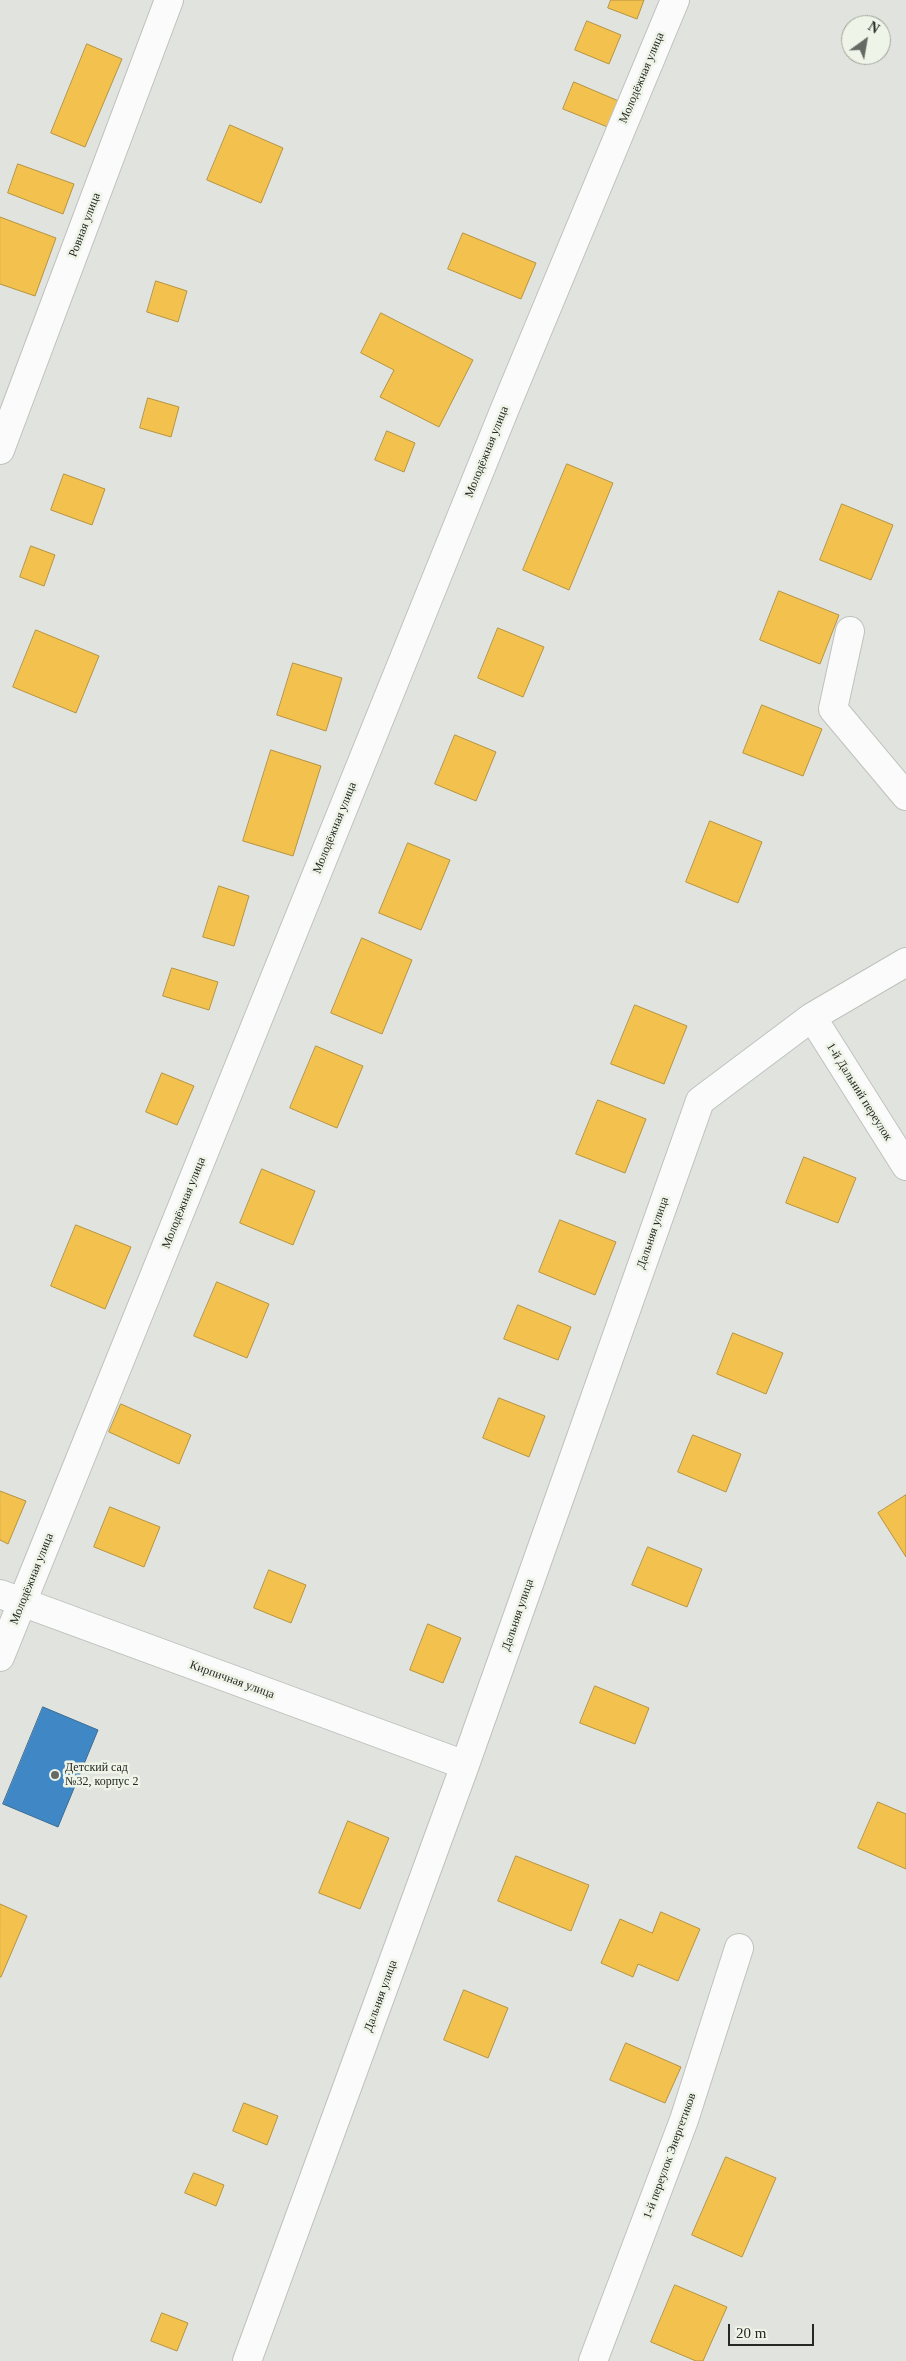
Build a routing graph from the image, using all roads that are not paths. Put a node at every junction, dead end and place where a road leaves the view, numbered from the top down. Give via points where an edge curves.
1 (169, 0) edge
2 (675, 0) edge
3 (0, 450) edge
4 (850, 631) dead end
5 (906, 796) edge
6 (906, 962) edge
7 (812, 1017) junction
8 (906, 1166) edge
9 (11, 1599) edge
10 (0, 1657) edge
11 (465, 1766) junction
12 (739, 1948) dead end
13 (247, 2361) edge
14 (593, 2361) edge

1 - 3 street, Ровная улица
2 - 9 street, Молодёжная улица
4 - 5 street via 832,709
6 - 7 street, Дальняя улица
7 - 8 street, 1-й Дальний переулок
7 - 11 street, Дальняя улица via 700,1101
9 - 10 street, Молодёжная улица
9 - 11 street, Кирпичная улица
11 - 13 street, Дальняя улица
12 - 14 street, 1-й переулок Энергетиков via 684,2120

